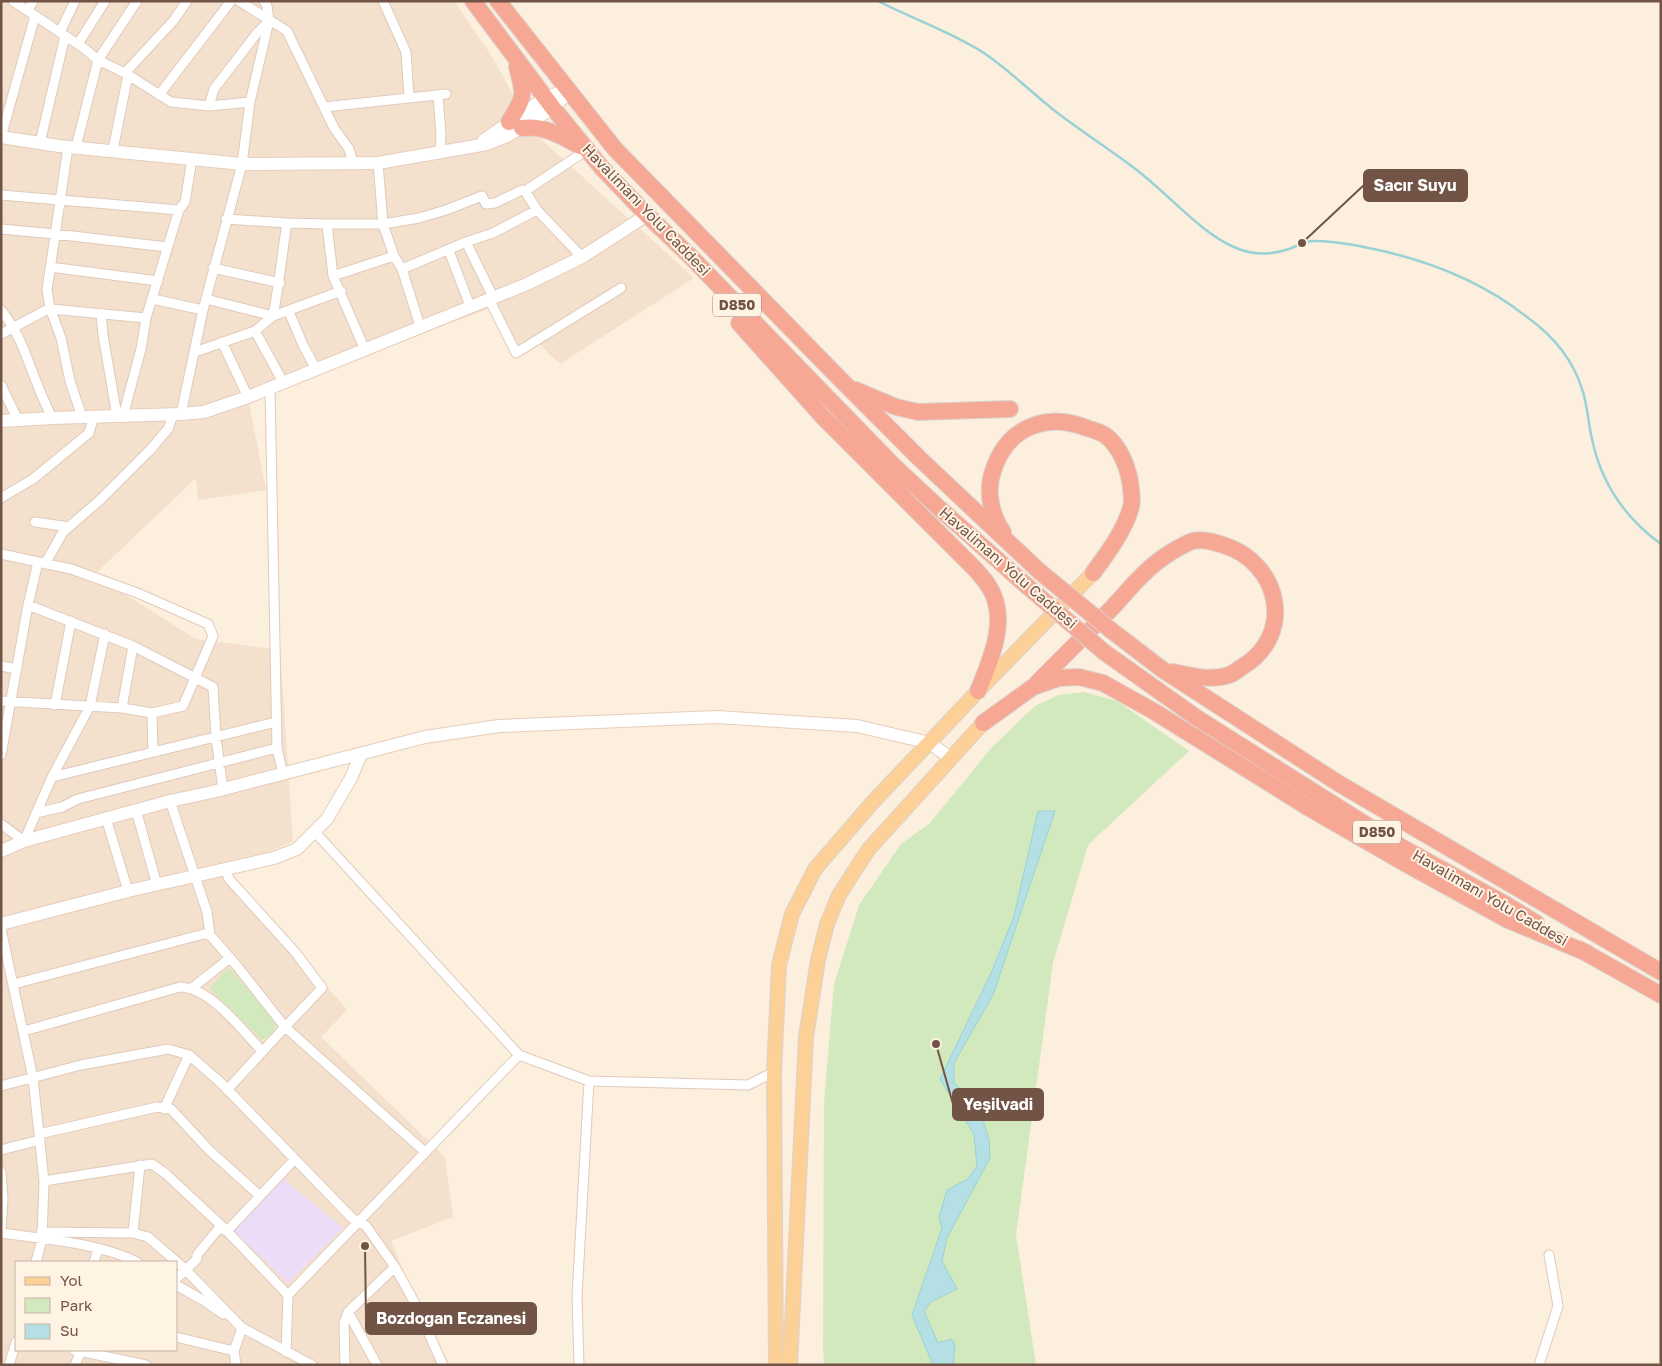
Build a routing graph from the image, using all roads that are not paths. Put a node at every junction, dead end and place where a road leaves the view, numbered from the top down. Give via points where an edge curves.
1 (13, 1) edge
2 (33, 1) edge
3 (74, 1) edge
4 (105, 1) edge
5 (137, 1) edge
6 (187, 1) edge
7 (231, 1) edge
8 (239, 1) edge
9 (264, 1) edge
10 (383, 1) edge
11 (473, 1) edge
12 (498, 1) edge
13 (31, 13) junction
14 (269, 21) junction
15 (63, 34) junction
16 (78, 44) junction
17 (514, 57) junction
18 (98, 60) junction
19 (126, 74) junction
20 (568, 91) junction
21 (159, 94) junction
22 (409, 98) junction
23 (250, 102) junction
24 (549, 103) junction
25 (209, 106) junction
26 (324, 107) junction
27 (515, 125) junction
28 (1, 137) edge
29 (40, 143) junction
30 (72, 147) junction
31 (112, 150) junction
32 (587, 150) junction
33 (440, 154) junction
34 (192, 159) junction
35 (353, 163) junction
36 (378, 163) junction
37 (242, 164) junction
38 (525, 191) junction
39 (1, 194) edge
40 (60, 199) junction
41 (179, 210) junction
42 (537, 210) junction
43 (647, 216) junction
44 (226, 218) junction
45 (287, 223) junction
46 (327, 224) junction
47 (383, 224) junction
48 (1, 229) edge
49 (55, 234) junction
50 (466, 242) junction
51 (167, 248) junction
52 (449, 250) junction
53 (689, 255) junction
54 (394, 256) junction
55 (582, 256) junction
56 (50, 267) junction
57 (213, 268) junction
58 (402, 270) junction
59 (333, 276) junction
60 (158, 281) junction
61 (280, 283) junction
62 (621, 288) dead end
63 (341, 291) junction
64 (491, 298) junction
65 (153, 299) junction
66 (206, 299) junction
67 (470, 306) junction
68 (51, 308) junction
69 (1, 310) edge
70 (203, 310) junction
71 (289, 312) junction
72 (101, 313) junction
73 (273, 316) junction
74 (146, 318) junction
75 (420, 326) junction
76 (14, 327) junction
77 (255, 331) junction
78 (1, 334) edge
79 (222, 342) junction
80 (365, 350) junction
81 (195, 352) junction
82 (316, 369) junction
83 (283, 382) junction
84 (845, 384) junction
85 (1, 385) edge
86 (270, 388) junction
87 (248, 397) junction
88 (1010, 409) dead end
89 (177, 415) junction
90 (120, 416) junction
91 (88, 417) junction
92 (52, 418) junction
93 (18, 420) junction
94 (1, 421) edge
95 (1, 498) edge
96 (35, 522) dead end
97 (69, 526) junction
98 (1015, 548) junction
99 (1, 554) edge
100 (42, 563) junction
101 (1094, 573) joint
102 (28, 605) junction
103 (71, 621) junction
104 (105, 634) junction
105 (133, 646) junction
106 (1, 666) edge
107 (17, 669) junction
108 (1162, 670) junction
109 (194, 678) junction
110 (1033, 687) junction
111 (978, 691) junction
112 (1, 701) edge
113 (11, 702) junction
114 (55, 705) junction
115 (90, 706) junction
116 (122, 708) junction
117 (152, 714) junction
118 (276, 722) junction
119 (984, 723) joint
120 (216, 737) junction
121 (930, 743) junction
122 (277, 748) junction
123 (153, 752) junction
124 (361, 754) junction
125 (1, 755) edge
126 (950, 758) junction
127 (220, 762) junction
128 (284, 774) junction
129 (52, 777) junction
130 (223, 790) junction
131 (170, 801) junction
132 (136, 810) junction
133 (36, 813) junction
134 (106, 818) junction
135 (1, 824) edge
136 (314, 831) junction
137 (24, 841) junction
138 (1, 851) edge
139 (224, 869) junction
140 (195, 876) junction
141 (157, 885) junction
142 (128, 892) junction
143 (1, 924) edge
144 (1, 929) edge
145 (210, 935) junction
146 (1586, 954) junction
147 (230, 958) junction
148 (1661, 972) edge
149 (14, 984) junction
150 (192, 988) junction
151 (1661, 995) edge
152 (285, 1027) junction
153 (24, 1031) junction
154 (262, 1051) junction
155 (189, 1055) junction
156 (519, 1055) junction
157 (774, 1072) junction
158 (33, 1078) junction
159 (589, 1081) junction
160 (1, 1086) edge
161 (228, 1090) junction
162 (164, 1108) junction
163 (39, 1137) junction
164 (1, 1150) edge
165 (425, 1152) junction
166 (295, 1159) junction
167 (140, 1165) junction
168 (1, 1172) edge
169 (44, 1181) junction
170 (260, 1196) junction
171 (358, 1222) junction
172 (1, 1231) edge
173 (227, 1231) junction
174 (133, 1233) junction
175 (42, 1235) junction
176 (98, 1249) junction
177 (1549, 1255) dead end
178 (36, 1261) edge
179 (94, 1261) edge
180 (135, 1261) edge
181 (176, 1261) edge
182 (178, 1263) edge
183 (395, 1267) junction
184 (186, 1270) junction
185 (178, 1277) edge
186 (178, 1286) edge
187 (288, 1295) junction
188 (348, 1312) junction
189 (242, 1328) junction
190 (178, 1338) edge
191 (15, 1345) edge
192 (77, 1351) edge
193 (234, 1352) junction
194 (286, 1352) junction
195 (118, 1358) edge
196 (9, 1365) edge
197 (75, 1365) edge
198 (146, 1365) edge
199 (236, 1365) edge
200 (312, 1365) edge
201 (345, 1365) edge
202 (376, 1365) edge
203 (443, 1365) edge
204 (579, 1365) edge
205 (776, 1365) edge
206 (790, 1365) edge
207 (1540, 1365) edge

1 - 13 street
2 - 13 street
3 - 15 street
4 - 16 street
5 - 18 street
6 - 19 street
7 - 21 street
8 - 14 street
9 - 14 street
10 - 22 street via 406,52
11 - 17 highway, Havalimanı Yolu Caddesi / D850
12 - 20 highway, Havalimanı Yolu Caddesi / D850
13 - 15 street
13 - 28 street
14 - 23 street
14 - 25 street via 256,33 214,89
14 - 26 street via 287,31
15 - 16 street
15 - 29 street
16 - 18 street
17 - 24 highway, Havalimanı Yolu Caddesi / D850
17 - 27 highway via 523,92
18 - 19 street
18 - 30 street
19 - 21 street
19 - 31 street
20 - 24 street
20 - 84 highway, Havalimanı Yolu Caddesi / D850 via 615,149
21 - 25 street via 171,102
22 - 26 street
22 - 33 street via 442,95
23 - 25 street
23 - 37 street
24 - 27 street
24 - 32 highway, Havalimanı Yolu Caddesi / D850
26 - 35 street
27 - 32 highway via 545,129
27 - 33 street via 471,148
28 - 29 street
29 - 30 street
30 - 31 street
30 - 40 street
31 - 34 street
32 - 38 street
32 - 43 highway, Havalimanı Yolu Caddesi / D850
33 - 36 street
34 - 37 street
34 - 41 street via 185,202
35 - 36 street
35 - 37 street
36 - 47 street
37 - 44 street
38 - 42 street
38 - 47 street via 495,203 486,204 482,196 428,216
39 - 40 street
40 - 41 street
40 - 49 street
41 - 51 street
42 - 50 street via 493,233
42 - 55 street
43 - 53 highway, Havalimanı Yolu Caddesi / D850
43 - 55 street
44 - 45 street
44 - 57 street
45 - 46 street
45 - 61 street
46 - 47 street
46 - 59 street
47 - 54 street
48 - 49 street
49 - 51 street
49 - 56 street
50 - 52 street
50 - 64 street
51 - 60 street
52 - 58 street
52 - 67 street
53 - 111 highway via 710,290 823,417 970,563 989,586 998,616 990,660
53 - 146 highway, Havalimanı Yolu Caddesi / D850, bridge via 894,466 1104,652 1197,718 1411,853 1505,904
54 - 58 street
54 - 59 street
55 - 64 street
56 - 60 street
56 - 68 street via 47,290
57 - 61 street
57 - 66 street
58 - 75 street
59 - 63 street
60 - 65 street
61 - 73 street
62 - 64 street via 516,353
63 - 71 street
63 - 80 street
64 - 67 street
65 - 70 street
65 - 74 street
66 - 70 street
66 - 73 street
67 - 75 street
68 - 72 street
68 - 76 street
68 - 91 street via 70,380
69 - 76 street
70 - 81 street
71 - 73 street
71 - 82 street
72 - 74 street
72 - 90 street
73 - 77 street
74 - 90 street via 141,349
75 - 80 street
76 - 78 street
76 - 92 street
77 - 79 street
77 - 83 street
79 - 81 street
79 - 87 street
80 - 82 street
81 - 89 street
82 - 83 street
83 - 86 street
84 - 88 highway via 896,407 918,412
84 - 98 highway, Havalimanı Yolu Caddesi / D850
85 - 93 street
86 - 87 street
86 - 118 street
87 - 89 street via 204,412
89 - 90 street
89 - 97 street via 152,449 125,477
90 - 91 street
91 - 92 street
91 - 95 street via 89,433 33,479
92 - 93 street
93 - 94 street
96 - 97 street
97 - 100 street
98 - 101 highway via 996,521 990,499 990,479 997,460 1006,445 1039,423 1074,423 1105,435 1120,452 1130,474 1132,506 1116,541
98 - 108 highway, Havalimanı Yolu Caddesi / D850, bridge
99 - 100 street
100 - 102 street
100 - 109 street via 71,569 140,594 208,624 213,636
101 - 111 main road
102 - 103 street
102 - 107 street
103 - 104 street
103 - 114 street
104 - 105 street
104 - 115 street
105 - 109 street
105 - 116 street
106 - 107 street
107 - 113 street
108 - 110 highway via 1208,678 1229,675 1263,651 1272,636 1276,602 1260,569 1246,556 1213,542 1192,541 1157,562
108 - 148 highway, Havalimanı Yolu Caddesi / D850 via 1338,783
109 - 117 street via 183,706
109 - 120 street via 213,687
110 - 119 highway
110 - 146 highway via 1059,678 1079,677 1103,683 1408,865 1508,920
111 - 121 main road
112 - 113 street
113 - 114 street
113 - 125 street
114 - 115 street
115 - 116 street
115 - 129 street
116 - 117 street
117 - 123 street
118 - 120 street
118 - 122 street
119 - 126 main road
120 - 123 street
120 - 127 street
121 - 124 street via 857,726 717,717 499,726 426,736
121 - 126 street
121 - 157 main road via 815,869 792,914 779,965
122 - 127 street
122 - 128 street
123 - 129 street
124 - 128 street
124 - 136 street via 352,778 327,819
126 - 206 main road via 868,850 839,895 827,924 806,1037
127 - 130 street
127 - 133 street
128 - 130 street
129 - 133 street
130 - 131 street
131 - 132 street
131 - 140 street
132 - 134 street
132 - 141 street
133 - 137 street
134 - 137 street
134 - 142 street
135 - 137 street
136 - 139 street via 297,849 274,858
136 - 156 street
137 - 138 street
139 - 140 street
139 - 152 street via 322,988
140 - 141 street
140 - 145 street via 207,912
141 - 142 street
142 - 143 street
144 - 149 street
145 - 147 street
145 - 149 street
146 - 151 highway, Havalimanı Yolu Caddesi / D850
147 - 150 street
147 - 152 street
149 - 153 street
150 - 153 street via 180,987
150 - 154 street via 216,1004
152 - 154 street
152 - 165 street
153 - 158 street
154 - 161 street
155 - 158 street via 168,1049 81,1065
155 - 161 street
155 - 162 street
156 - 159 street
156 - 165 street
157 - 159 street via 748,1085
157 - 205 main road
158 - 160 street
158 - 163 street
159 - 204 street via 577,1297
161 - 166 street
162 - 163 street via 157,1107
162 - 170 street via 171,1110
163 - 164 street
163 - 169 street
165 - 171 street
166 - 170 street
166 - 171 street
167 - 169 street
167 - 173 street via 152,1164 166,1174
167 - 174 street
168 - 172 street
169 - 175 street
170 - 173 street
171 - 183 street via 366,1226
171 - 187 street
172 - 175 street
173 - 184 street via 219,1228
173 - 187 street
174 - 175 street
174 - 181 street via 148,1237
175 - 176 street
175 - 178 street
176 - 179 street
176 - 180 street
177 - 207 street via 1558,1306
182 - 184 street
183 - 188 street
183 - 203 street
184 - 185 street
184 - 189 street
186 - 189 street
187 - 194 street
188 - 201 street via 344,1323
188 - 202 street
189 - 193 street
189 - 194 street
190 - 193 street
191 - 196 street
192 - 195 street
192 - 197 street
193 - 199 street
194 - 200 street
195 - 198 street

